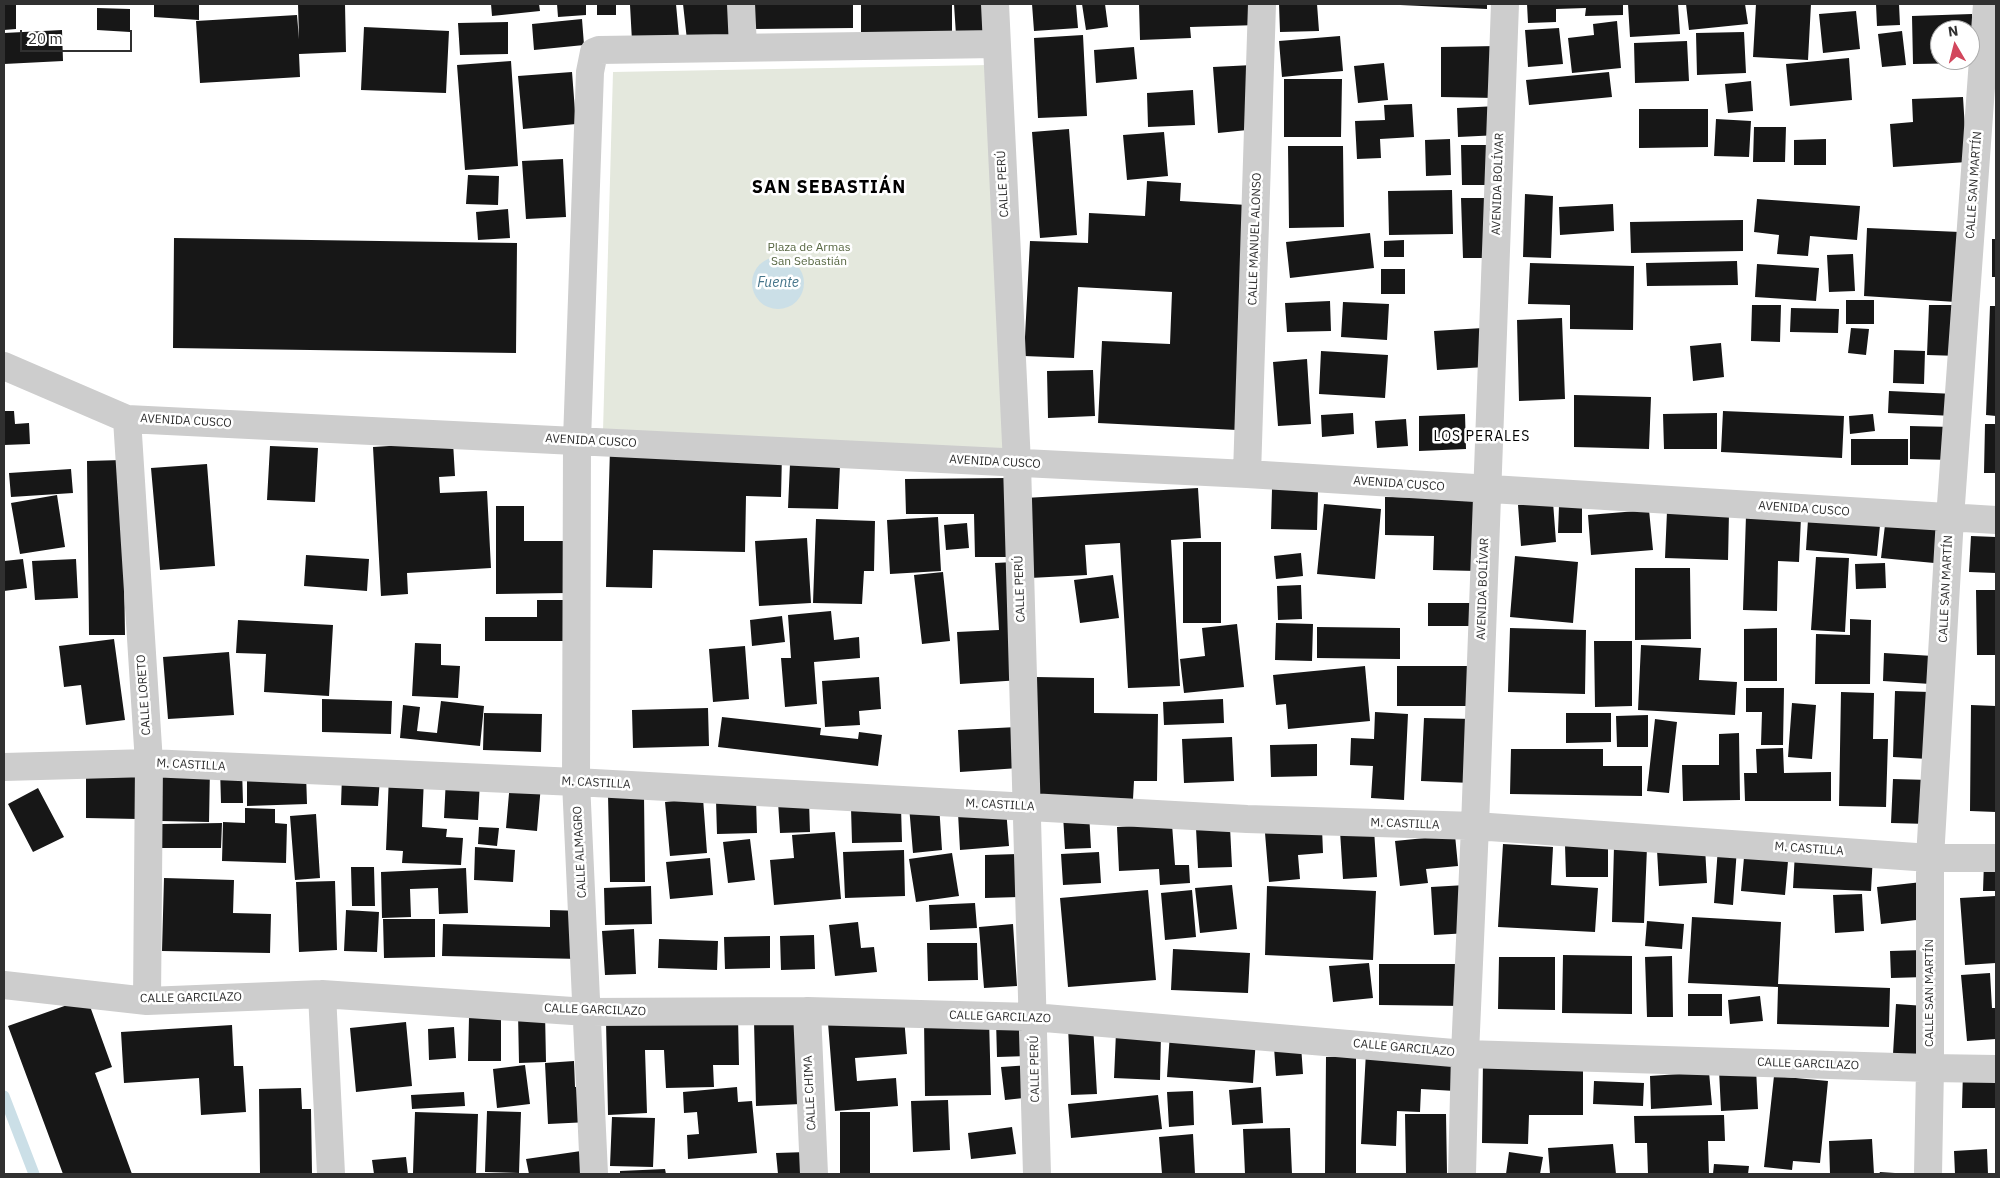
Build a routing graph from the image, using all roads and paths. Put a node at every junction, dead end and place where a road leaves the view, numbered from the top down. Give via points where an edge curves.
1 (741, 4) edge
2 (995, 4) edge
3 (1262, 4) edge
4 (1505, 4) edge
5 (1987, 4) edge
6 (996, 44) junction
7 (743, 48) junction
8 (4, 366) edge
9 (127, 418) junction
10 (577, 440) junction
11 (1018, 464) junction
12 (1247, 474) junction
13 (1486, 489) junction
14 (1950, 518) junction
15 (1996, 520) edge
16 (149, 763) junction
17 (4, 767) edge
18 (576, 782) junction
19 (1026, 806) junction
20 (1475, 826) junction
21 (1930, 858) junction
22 (1996, 858) edge
23 (4, 985) edge
24 (322, 994) junction
25 (147, 1001) junction
26 (806, 1011) junction
27 (587, 1012) junction
28 (1033, 1017) junction
29 (1465, 1054) junction
30 (1930, 1068) junction
31 (1996, 1069) edge
32 (331, 1174) edge
33 (594, 1174) edge
34 (814, 1174) edge
35 (1038, 1174) edge
36 (1462, 1174) edge
37 (1928, 1174) edge

1 - 7 street
2 - 6 street, CALLE PERÚ
3 - 12 street, CALLE MANUEL ALONSO
4 - 13 street, AVENIDA BOLÍVAR
5 - 14 street, CALLE SAN MARTÍN
6 - 7 street
6 - 11 street, CALLE PERÚ
7 - 10 street, CALLE ALMAGRO via 594,52 590,72
8 - 9 street, AVENIDA CUSCO
9 - 10 street, AVENIDA CUSCO
9 - 16 street, CALLE LORETO
10 - 11 street, AVENIDA CUSCO
10 - 18 street, CALLE ALMAGRO
11 - 12 street, AVENIDA CUSCO
11 - 19 street, CALLE PERÚ
12 - 13 street, AVENIDA CUSCO
13 - 14 street, AVENIDA CUSCO
13 - 20 street, AVENIDA BOLÍVAR
14 - 15 street, AVENIDA CUSCO
14 - 21 street, CALLE SAN MARTÍN
16 - 17 street, M. CASTILLA
16 - 18 street, M. CASTILLA
16 - 25 street, CALLE LORETO
18 - 19 street, M. CASTILLA
18 - 27 street, CALLE ALMAGRO
19 - 20 street, M. CASTILLA via 1247,819
19 - 28 street, CALLE PERÚ
20 - 21 street, M. CASTILLA
20 - 29 street, AVENIDA BOLÍVAR
21 - 22 street, M. CASTILLA
21 - 30 street, CALLE SAN MARTÍN
23 - 25 street, CALLE GARCILAZO
24 - 25 street, CALLE GARCILAZO
24 - 27 street, CALLE GARCILAZO
24 - 32 street
26 - 27 street, CALLE GARCILAZO
26 - 28 street, CALLE GARCILAZO
26 - 34 street, CALLE CHIMA
27 - 33 street, CALLE ALMAGRO
28 - 29 street, CALLE GARCILAZO
28 - 35 street, CALLE PERÚ
29 - 30 street, CALLE GARCILAZO
29 - 36 street, AVENIDA BOLÍVAR
30 - 31 street, CALLE GARCILAZO
30 - 37 street, CALLE SAN MARTÍN

